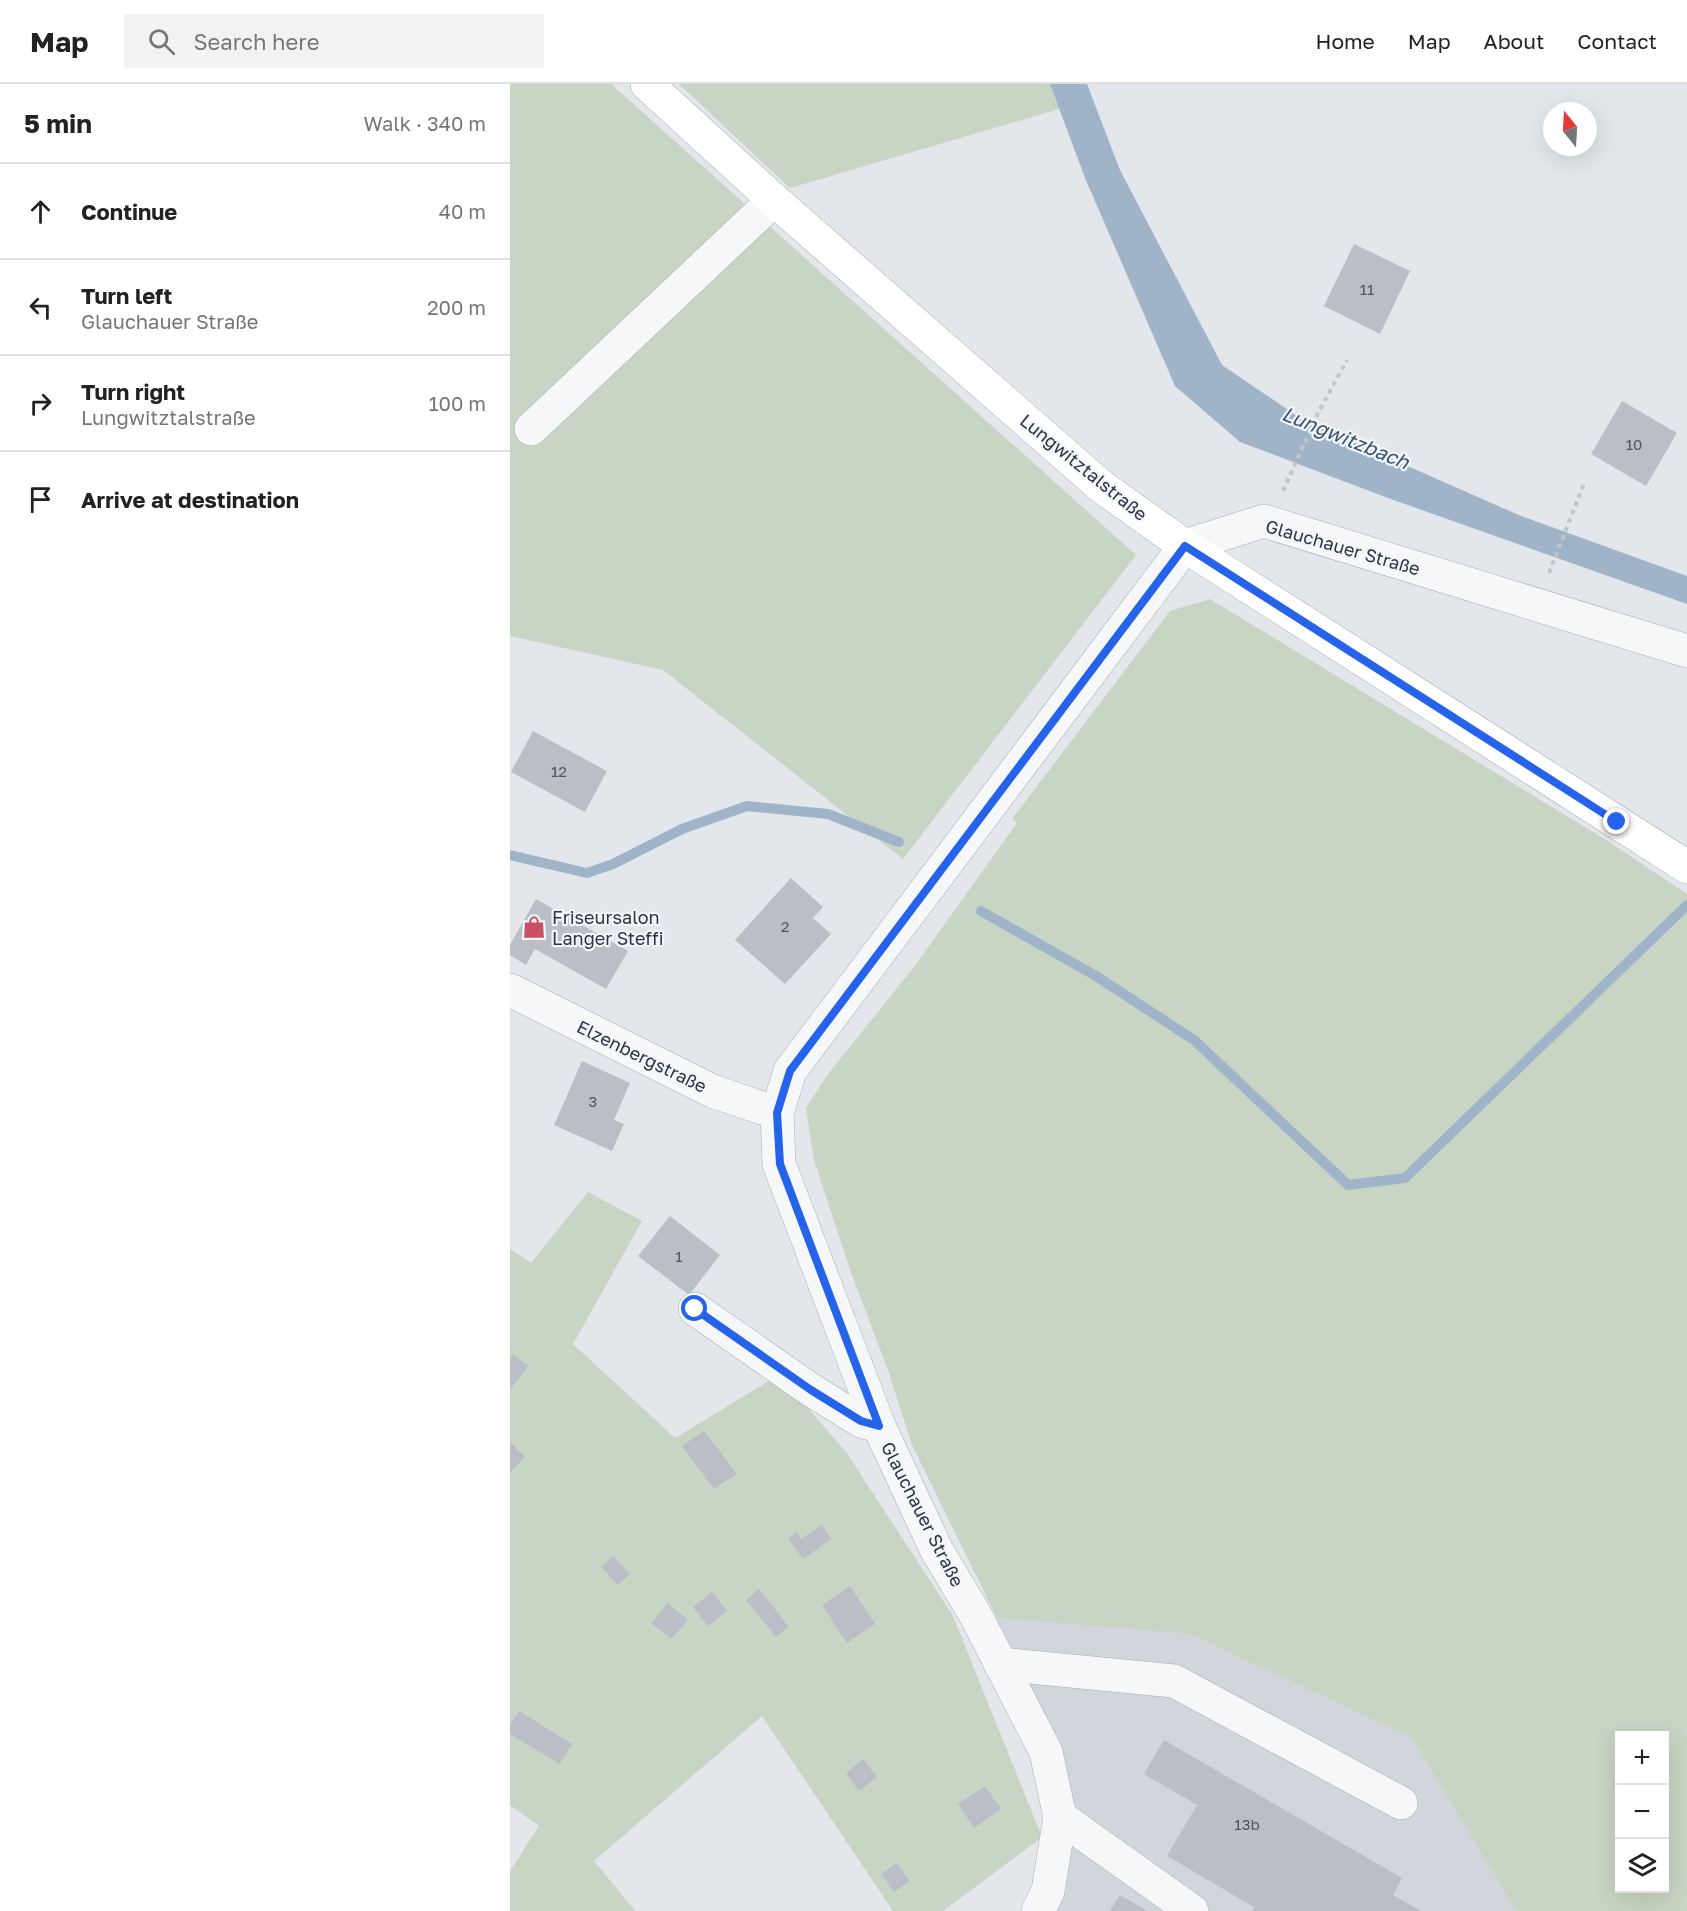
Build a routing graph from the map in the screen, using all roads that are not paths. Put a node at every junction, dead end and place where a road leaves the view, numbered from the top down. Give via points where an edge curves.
1 (647, 84) edge
2 (774, 200) junction
3 (531, 429) dead end
4 (1185, 546) junction
5 (1687, 651) edge
6 (1687, 867) edge
7 (510, 990) edge
8 (777, 1113) junction
9 (695, 1309) dead end
10 (879, 1426) junction
11 (1000, 1664) junction
12 (1401, 1803) dead end
13 (1060, 1817) junction
14 (1038, 1911) edge
15 (1192, 1911) edge

1 - 2 main road, Lungwitztalstraße
2 - 3 street
2 - 4 main road, Lungwitztalstraße via 1102,487
4 - 5 street, Glauchauer Straße via 1264,521
4 - 6 main road, Lungwitztalstraße
4 - 8 street, Glauchauer Straße via 790,1071
7 - 8 street, Elzenbergstraße via 712,1091
8 - 10 street, Glauchauer Straße via 780,1164
9 - 10 street via 811,1390 861,1421
10 - 11 street, Glauchauer Straße via 936,1549
11 - 12 street via 1174,1681
11 - 13 street, Glauchauer Straße via 1046,1752
13 - 14 street, Glauchauer Straße via 1048,1891
13 - 15 street

